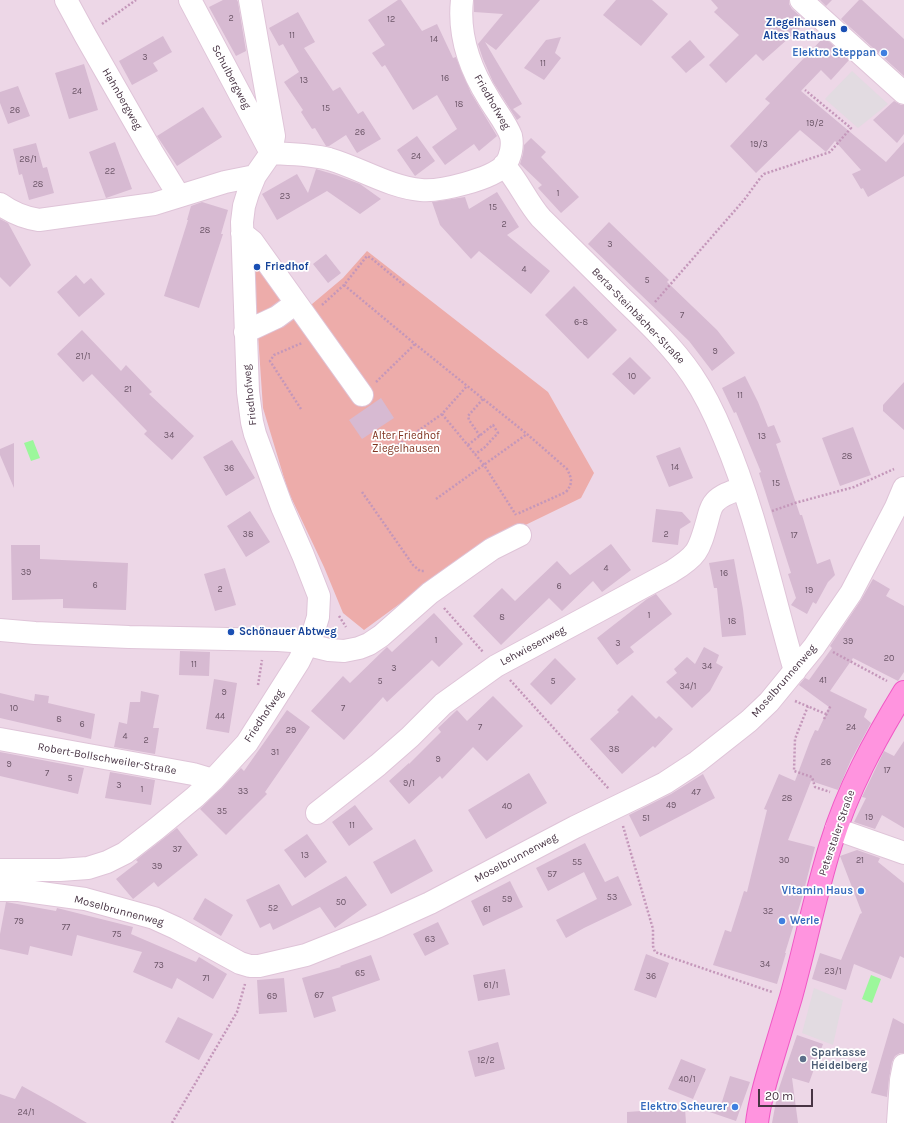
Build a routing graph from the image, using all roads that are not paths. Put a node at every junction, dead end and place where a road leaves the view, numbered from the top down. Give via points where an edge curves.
1 (66, 0) edge
2 (190, 0) edge
3 (250, 0) edge
4 (462, 0) edge
5 (802, 0) edge
6 (904, 93) edge
7 (271, 153) junction
8 (504, 166) junction
9 (255, 176) junction
10 (179, 196) junction
11 (0, 204) edge
12 (242, 233) junction
13 (307, 318) junction
14 (245, 332) junction
15 (362, 395) road end
16 (902, 478) edge
17 (743, 488) junction
18 (515, 522) road end
19 (0, 630) edge
20 (307, 645) junction
21 (796, 671) junction
22 (897, 687) edge
23 (0, 739) edge
24 (213, 780) junction
25 (317, 813) dead end
26 (836, 829) junction
27 (904, 853) edge
28 (0, 870) edge
29 (0, 890) edge
30 (904, 1065) edge
31 (757, 1123) edge
32 (898, 1123) edge

1 - 10 street, Hahnbergweg
2 - 7 street, Schulbergweg
3 - 7 street via 274,129
4 - 8 street, Friedhofweg via 462,31 472,68 511,136 511,153
5 - 6 street
7 - 8 street via 321,157 421,190 457,185
7 - 9 street, Friedhofweg
8 - 17 street, Berta-Steinbächer-Straße via 541,218 641,316 680,359 710,406
9 - 10 street
9 - 12 street, Friedhofweg via 244,206
10 - 11 street via 143,206 39,220 22,216
12 - 13 street via 252,241
12 - 14 street, Friedhofweg
13 - 14 street via 277,317
13 - 15 street
14 - 20 street, Friedhofweg via 248,392 255,434 320,596 318,617
16 - 21 street, Moselbrunnenweg via 896,507 851,593
17 - 21 street, Berta-Steinbächer-Straße
17 - 25 street, Lehwiesenweg via 715,502 702,543 684,564 496,666 443,704 378,765
18 - 20 street via 492,549 430,593 369,644 344,651
19 - 20 street via 129,637 265,639
20 - 24 street, Friedhofweg via 247,743
21 - 29 street, Moselbrunnenweg via 749,721 697,762 665,783 615,801 430,903 306,955 250,966 154,918 85,899 19,890
22 - 26 main road, Peterstaler Straße
23 - 24 street, Robert-Bollschweiler-Straße via 193,774
24 - 28 street, Friedhofweg via 156,829 124,853 107,862 88,868
26 - 27 street
26 - 31 main road, Peterstaler Straße via 758,1110
30 - 32 street

